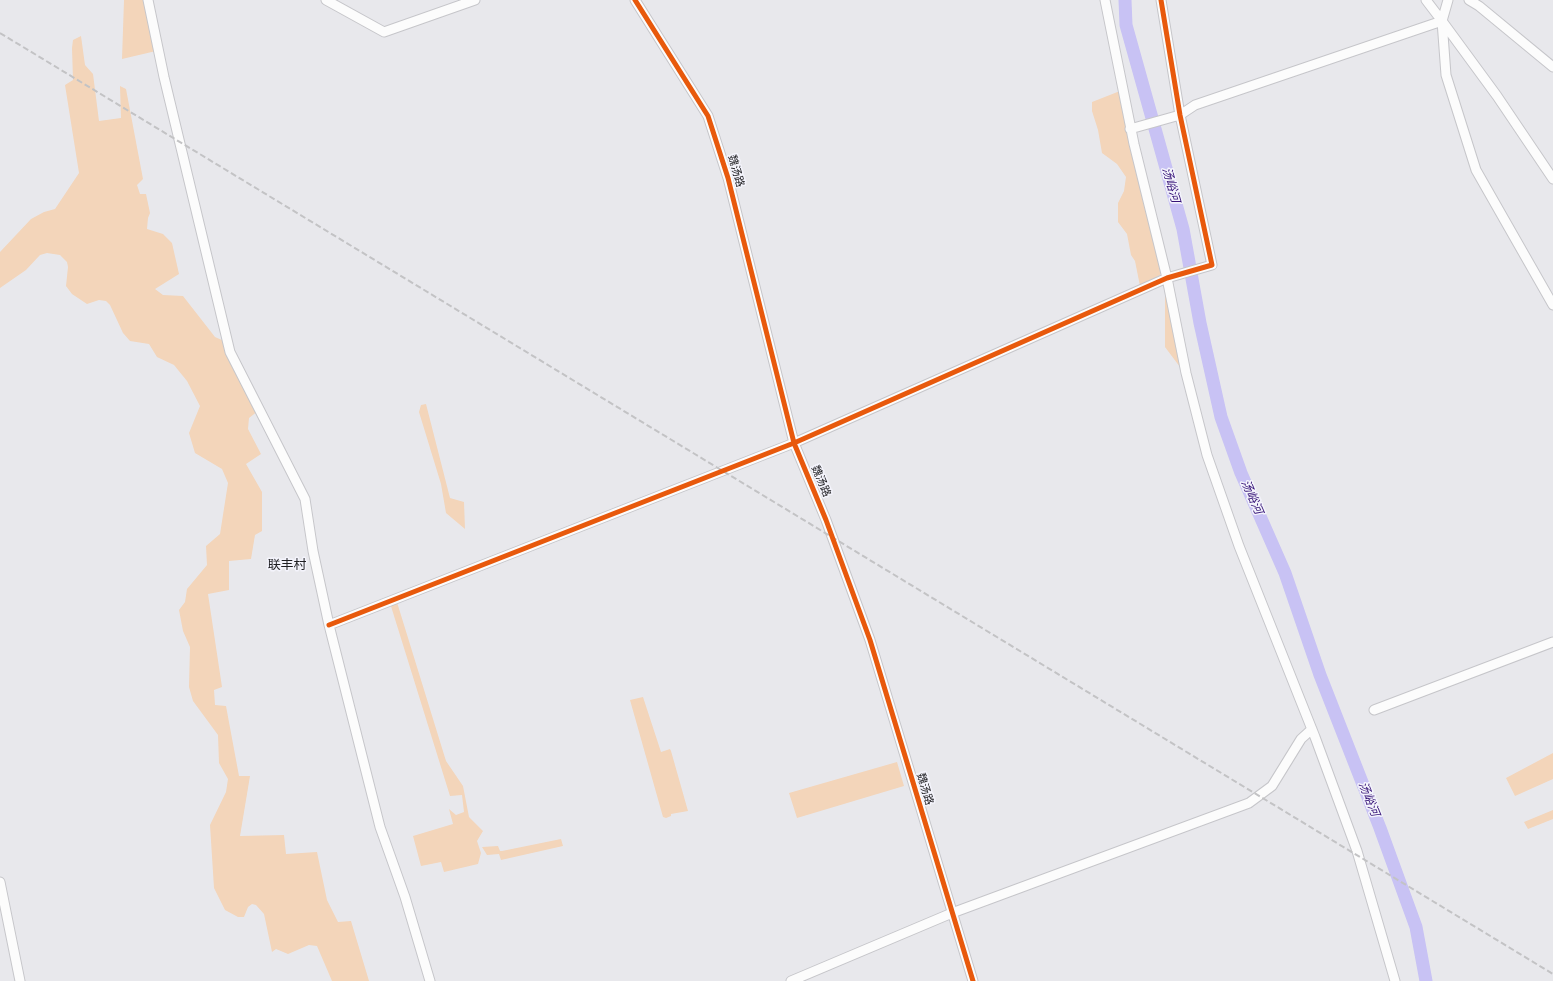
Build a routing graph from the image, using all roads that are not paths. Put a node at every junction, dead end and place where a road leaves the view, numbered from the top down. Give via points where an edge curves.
1 (148, 0) edge
2 (326, 0) edge
3 (474, 0) edge
4 (635, 0) edge
5 (1105, 0) edge
6 (1161, 0) edge
7 (1426, 0) edge
8 (1448, 0) edge
9 (1469, 0) edge
10 (1442, 21) junction
11 (1553, 67) edge
12 (1180, 115) junction
13 (1130, 129) junction
14 (1553, 179) edge
15 (1171, 276) junction
16 (1553, 305) edge
17 (794, 443) junction
18 (329, 624) junction
19 (1553, 642) edge
20 (1374, 710) dead end
21 (1312, 730) junction
22 (0, 882) edge
23 (952, 913) junction
24 (20, 981) edge
25 (430, 981) edge
26 (791, 981) edge
27 (972, 981) edge
28 (1395, 981) edge

1 - 18 street via 230,352 305,499
2 - 3 street via 384,32
4 - 17 street, 魏汤路 via 708,116 728,178
5 - 13 street
6 - 12 street
7 - 10 street
8 - 10 street
9 - 11 street
10 - 12 street via 1195,105
10 - 14 street
10 - 16 street via 1446,74 1476,170
12 - 13 street
12 - 15 street via 1212,265
13 - 15 street
15 - 17 street
15 - 21 street via 1186,374 1207,455 1239,546
17 - 18 street
17 - 23 street, 魏汤路 via 826,520 870,640
18 - 25 street via 380,827 405,897
19 - 20 street
21 - 23 street via 1301,739 1272,786 1249,804
21 - 28 street via 1357,851
22 - 24 street
23 - 26 street
23 - 27 street, 魏汤路

